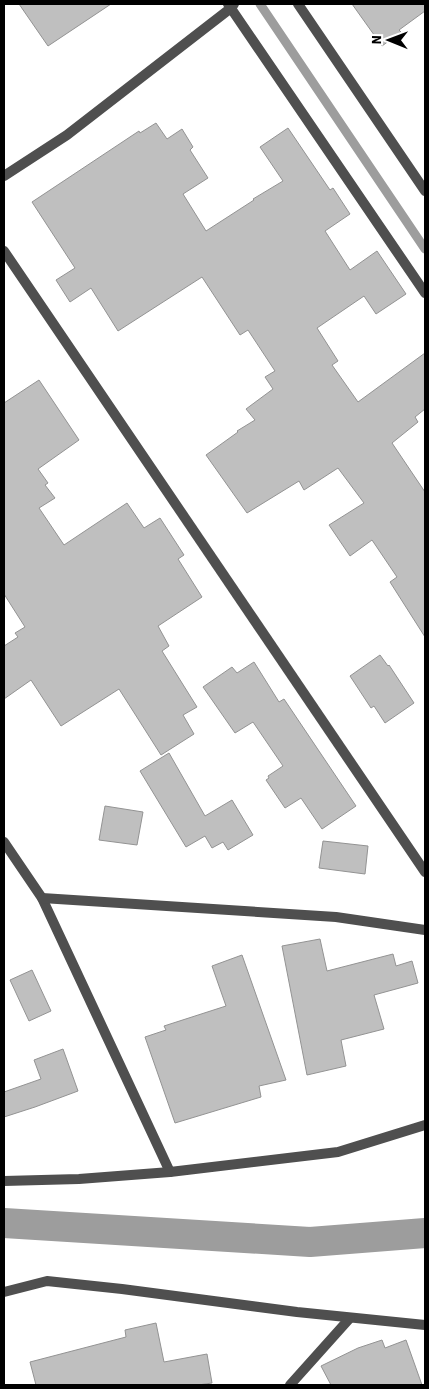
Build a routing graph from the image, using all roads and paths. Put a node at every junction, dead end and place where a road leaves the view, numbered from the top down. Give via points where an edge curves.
1 (298, 4) edge
2 (231, 5) edge
3 (4, 176) edge
4 (425, 191) edge
5 (4, 251) edge
6 (425, 293) edge
7 (4, 842) edge
8 (425, 872) edge
9 (42, 898) junction
10 (425, 930) edge
11 (425, 1125) edge
12 (170, 1172) junction
13 (4, 1181) edge
14 (4, 1292) edge
15 (350, 1318) junction
16 (425, 1325) edge
17 (290, 1385) edge

1 - 4 street
2 - 3 street via 67,136
2 - 6 street
5 - 8 street
7 - 9 street
9 - 10 street via 336,916
9 - 12 street
11 - 12 street via 338,1152
12 - 13 street
14 - 15 street via 47,1281
15 - 16 street
15 - 17 street

